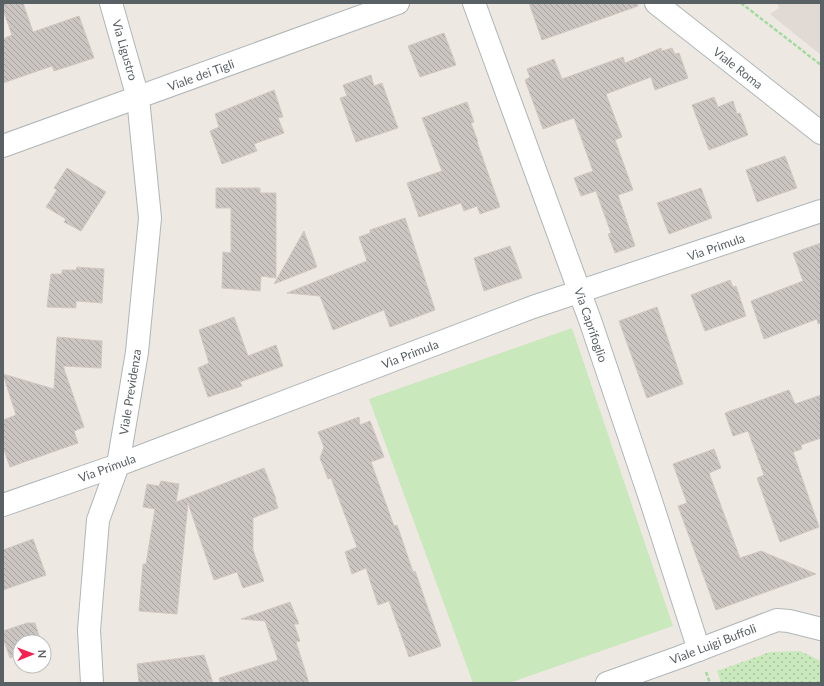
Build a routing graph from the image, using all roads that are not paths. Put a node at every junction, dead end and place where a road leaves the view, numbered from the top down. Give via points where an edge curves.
1 (110, 3) edge
2 (398, 3) edge
3 (474, 3) edge
4 (656, 3) edge
5 (138, 98) junction
6 (821, 133) edge
7 (3, 146) edge
8 (821, 212) edge
9 (580, 292) junction
10 (118, 465) junction
11 (3, 505) edge
12 (821, 629) edge
13 (699, 650) junction
14 (92, 683) edge
15 (607, 683) edge

1 - 5 street, Via Ligustro
2 - 5 street, Viale dei Tigli
3 - 9 street, Via Caprifoglio
4 - 6 street, Viale Roma
5 - 7 street, Viale dei Tigli
5 - 10 street, Viale Previdenza via 150,218 137,352
8 - 9 street, Via Primula
9 - 10 street, Via Primula via 533,307
9 - 13 street, Via Caprifoglio
10 - 11 street, Via Primula
10 - 14 street, Viale Previdenza via 98,520 89,630
12 - 13 street, Viale Luigi Buffoli via 777,620
13 - 15 street, Viale Luigi Buffoli

